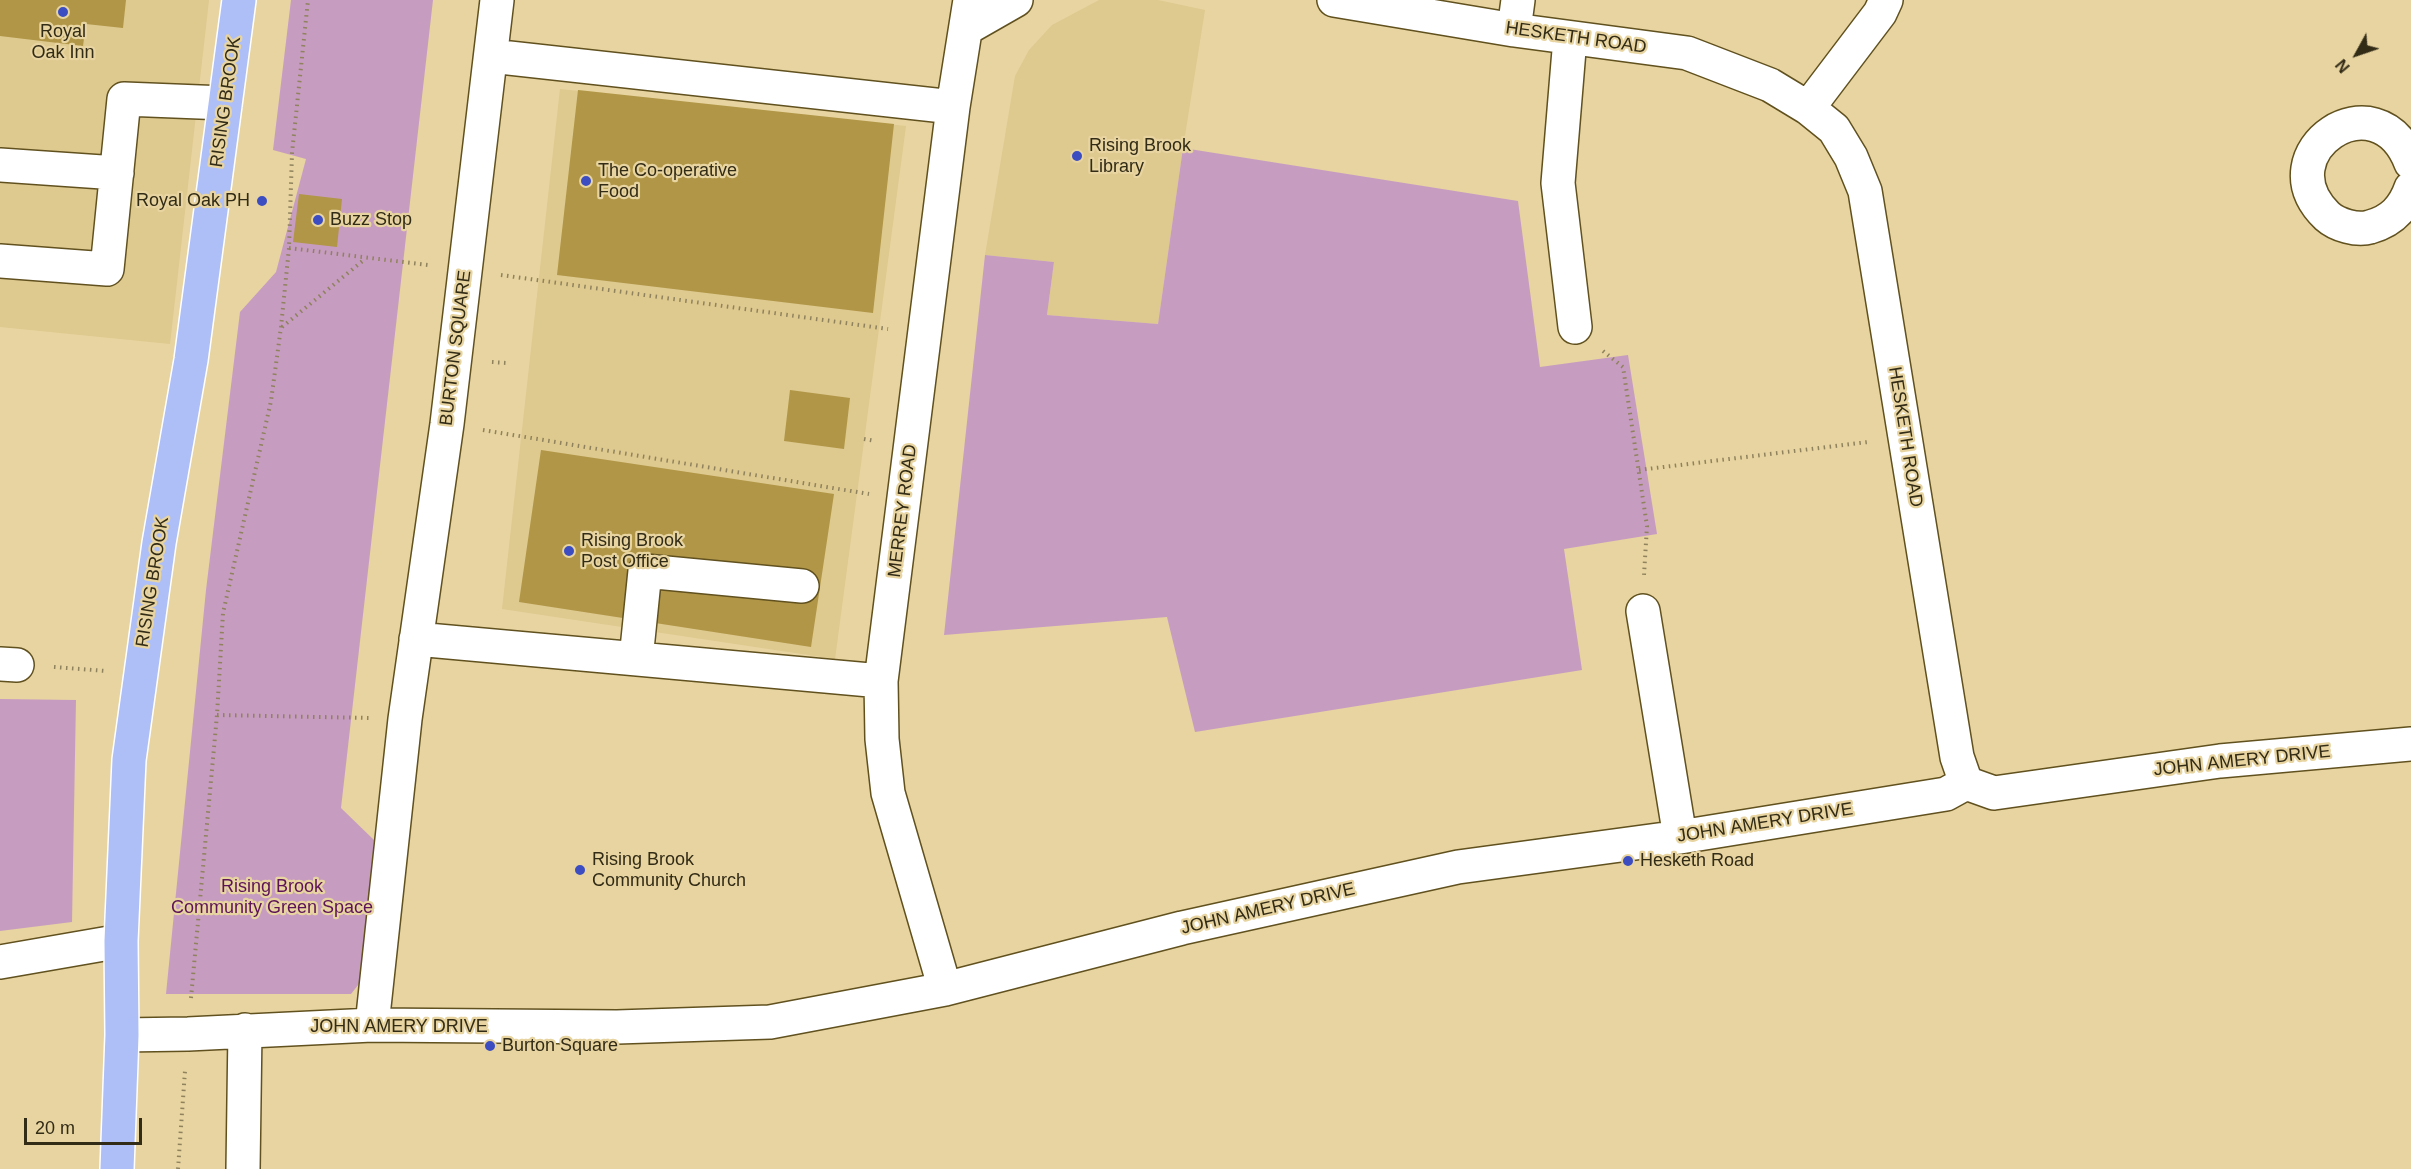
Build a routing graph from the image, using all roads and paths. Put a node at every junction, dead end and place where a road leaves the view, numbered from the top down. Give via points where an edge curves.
1 (239, 0) edge
2 (308, 0) edge
3 (497, 0) edge
4 (1016, 0) edge
5 (1334, 0) edge
6 (1886, 0) edge
7 (968, 14) edge
8 (1516, 15) edge
9 (1570, 38) junction
10 (490, 56) junction
11 (225, 103) junction
12 (953, 107) junction
13 (1808, 108) junction
14 (2411, 163) edge
15 (0, 165) edge
16 (117, 173) junction
17 (2411, 188) edge
18 (289, 248) junction
19 (365, 259) junction
20 (0, 261) edge
21 (465, 269) junction
22 (281, 327) junction
23 (1575, 327) joint
24 (925, 333) junction
25 (447, 424) junction
26 (1905, 437) junction
27 (1639, 470) junction
28 (904, 499) junction
29 (802, 586) dead end
30 (1643, 611) joint
31 (416, 639) junction
32 (636, 659) junction
33 (9, 664) edge
34 (139, 673) junction
35 (881, 681) junction
36 (217, 715) junction
37 (405, 719) junction
38 (2411, 744) edge
39 (1966, 783) junction
40 (1680, 837) junction
41 (121, 941) junction
42 (0, 962) edge
43 (945, 989) junction
44 (372, 1025) junction
45 (245, 1030) junction
46 (188, 1034) junction
47 (122, 1035) junction
48 (117, 1169) edge
49 (178, 1169) edge
50 (243, 1169) edge

1 - 11 highway, RISING BROOK
2 - 18 path via 292,153
3 - 10 street, BURTON SQUARE
4 - 7 street, MERREY ROAD
5 - 8 street, HESKETH ROAD
6 - 13 street via 1880,14
7 - 12 street, MERREY ROAD
8 - 9 street, HESKETH ROAD
9 - 13 street, HESKETH ROAD via 1688,54 1770,85
9 - 23 street via 1558,183
10 - 12 street
10 - 21 street, BURTON SQUARE
11 - 16 street via 123,99
11 - 34 highway, RISING BROOK via 191,360
12 - 24 street, MERREY ROAD
13 - 26 street, HESKETH ROAD via 1834,129 1865,191
14 - 17 street via 2405,148 2390,132 2373,124 2356,123 2341,126 2325,136 2308,167 2308,185 2318,207 2331,220 2348,227 2367,228 2384,223 2407,201
15 - 16 street
16 - 20 street via 107,269
18 - 19 path
18 - 22 path
19 - 21 path
19 - 22 path
21 - 24 path via 557,285
21 - 25 street, BURTON SQUARE
22 - 36 path via 271,401 223,613
23 - 27 path via 1623,367
24 - 28 street, MERREY ROAD
25 - 28 path
25 - 31 street, BURTON SQUARE
26 - 27 path
26 - 39 street, HESKETH ROAD via 1957,757
27 - 30 path via 1647,526
28 - 35 street, MERREY ROAD
29 - 32 street via 645,571
30 - 40 street
31 - 32 street
31 - 37 street, BURTON SQUARE
32 - 35 street
33 - 34 path
34 - 41 highway, RISING BROOK via 129,760
35 - 43 street, MERREY ROAD via 888,793
36 - 37 path
36 - 46 path
37 - 44 street, BURTON SQUARE
38 - 39 street, JOHN AMERY DRIVE via 2220,761 1994,793
39 - 40 street, JOHN AMERY DRIVE via 1946,794
40 - 43 street, JOHN AMERY DRIVE via 1458,867 1182,928
41 - 42 street
41 - 47 highway, RISING BROOK
43 - 44 street, JOHN AMERY DRIVE via 770,1022 617,1027
44 - 45 street, JOHN AMERY DRIVE
45 - 46 street, JOHN AMERY DRIVE
45 - 50 street
46 - 47 street, JOHN AMERY DRIVE
46 - 49 path
47 - 48 highway, RISING BROOK

